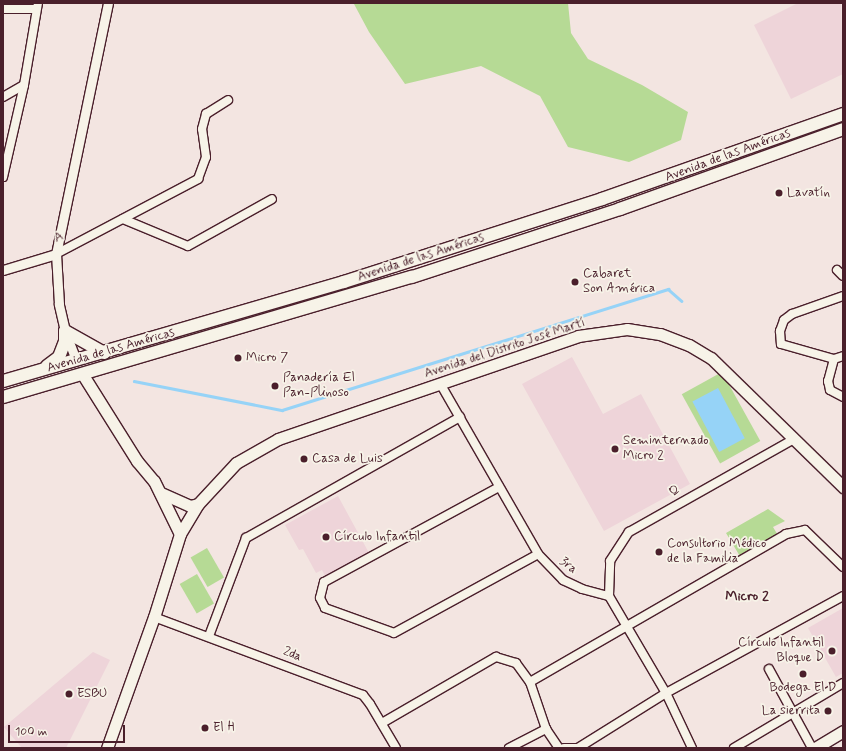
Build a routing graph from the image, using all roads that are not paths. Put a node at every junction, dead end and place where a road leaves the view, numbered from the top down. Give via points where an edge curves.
1 (108, 3) edge
2 (37, 6) edge
3 (3, 9) edge
4 (24, 85) junction
5 (3, 97) edge
6 (228, 100) dead end
7 (843, 114) edge
8 (843, 130) edge
9 (3, 176) edge
10 (272, 199) dead end
11 (123, 219) junction
12 (56, 254) junction
13 (3, 270) edge
14 (843, 296) edge
15 (65, 331) junction
16 (104, 353) junction
17 (843, 356) edge
18 (834, 359) junction
19 (76, 360) junction
20 (41, 371) junction
21 (83, 375) junction
22 (3, 381) edge
23 (441, 385) junction
24 (3, 397) edge
25 (843, 397) edge
26 (460, 417) junction
27 (794, 439) junction
28 (500, 487) junction
29 (843, 487) edge
30 (161, 492) junction
31 (198, 504) junction
32 (180, 534) junction
33 (538, 554) junction
34 (843, 567) edge
35 (609, 596) junction
36 (843, 596) edge
37 (154, 617) junction
38 (626, 625) junction
39 (209, 636) junction
40 (769, 669) dead end
41 (530, 682) junction
42 (843, 683) edge
43 (666, 693) junction
44 (794, 714) junction
45 (382, 723) junction
46 (546, 729) junction
47 (843, 731) edge
48 (107, 748) edge
49 (396, 748) edge
50 (509, 748) edge
51 (559, 748) edge
52 (564, 748) edge
53 (692, 748) edge
54 (734, 748) edge
55 (813, 748) edge

1 - 12 street
2 - 3 street
2 - 4 street
4 - 5 street
4 - 9 street
6 - 11 street, A via 206,114 202,129 206,157 198,179
7 - 16 main road, Avenida de las Américas via 602,199 344,282
8 - 21 main road, Avenida de las Américas via 620,209 412,277
10 - 11 street via 188,246
11 - 12 street, A
12 - 13 street, A
12 - 15 street
14 - 18 street via 792,314 784,320 780,331 781,344
15 - 16 main road
15 - 19 street
15 - 20 main road via 65,341 59,357
16 - 19 main road, Avenida de las Américas
17 - 18 street
18 - 25 street via 829,386 830,390
19 - 20 main road, Avenida de las Américas
19 - 21 main road
20 - 22 main road, Avenida de las Américas
21 - 24 main road, Avenida de las Américas
21 - 30 main road via 137,462
23 - 26 street, 3ra
23 - 27 main road, Avenida del Distrito José Martí via 578,336 633,330 660,334 689,345 711,358
23 - 31 main road, Avenida del Distrito José Martí via 278,439 236,462
26 - 28 street, 3ra
26 - 39 street via 246,538
27 - 29 main road, Avenida del Distrito José Martí
27 - 35 street, Q via 629,532 610,561
28 - 33 street, 3ra
28 - 33 street via 324,582 320,598 325,608 394,633
30 - 31 main road via 190,506
30 - 32 main road
31 - 32 main road, Avenida del Distrito José Martí
32 - 37 main road, Avenida del Distrito José Martí
33 - 35 street, 3ra via 563,580 582,589
34 - 38 street via 805,530 786,534
35 - 38 street
36 - 43 street
37 - 39 street, 2da
37 - 48 main road, Avenida del Distrito José Martí
38 - 41 street
38 - 43 street
39 - 45 street, 2da via 363,695
40 - 44 street
41 - 45 street via 516,663 496,657
41 - 46 street
42 - 44 street
43 - 52 street via 578,748
43 - 53 street
44 - 54 street
44 - 55 street
45 - 49 street, 2da
46 - 50 street
46 - 51 street
47 - 55 main road

